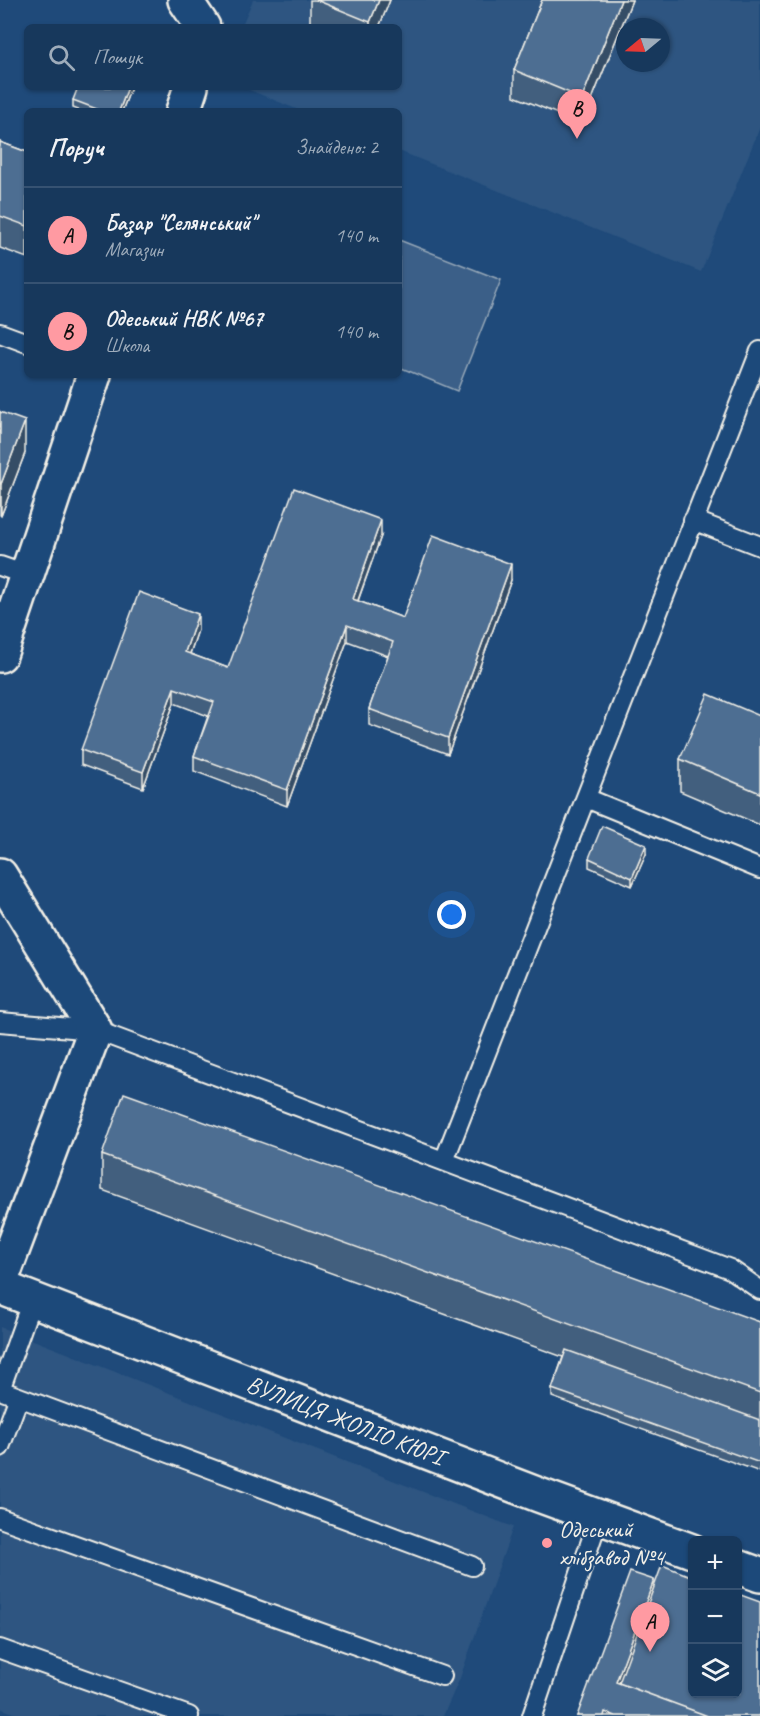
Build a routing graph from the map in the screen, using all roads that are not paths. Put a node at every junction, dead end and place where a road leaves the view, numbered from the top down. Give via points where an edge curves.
1 (185, 0) edge
2 (200, 24) edge
3 (190, 90) edge
4 (184, 108) edge
5 (0, 333) edge
6 (24, 342) edge
7 (760, 351) edge
8 (93, 378) edge
9 (693, 520) junction
10 (760, 546) edge
11 (13, 570) edge
12 (0, 655) edge
13 (586, 798) junction
14 (760, 869) edge
15 (0, 875) edge
16 (0, 1022) edge
17 (95, 1030) junction
18 (444, 1161) junction
19 (0, 1285) edge
20 (760, 1290) edge
21 (33, 1300) junction
22 (0, 1390) edge
23 (19, 1397) junction
24 (0, 1447) edge
25 (599, 1517) junction
26 (0, 1518) edge
27 (688, 1549) edge
28 (472, 1566) dead end
29 (742, 1568) edge
30 (760, 1575) edge
31 (0, 1649) edge
32 (442, 1676) dead end
33 (189, 1716) edge
34 (532, 1716) edge

1 - 2 street
3 - 4 street
5 - 6 lane
7 - 9 lane
8 - 11 street
9 - 10 lane
9 - 13 lane
11 - 12 street
13 - 14 lane
13 - 18 lane
15 - 17 street
16 - 17 lane
17 - 18 lane
17 - 19 street
18 - 20 lane via 730,1269
19 - 21 street, ВУЛИЦЯ ЖОЛІО КЮРІ
21 - 22 lane
21 - 25 street, ВУЛИЦЯ ЖОЛІО КЮРІ
22 - 23 lane
23 - 24 lane
23 - 28 lane
25 - 27 street, ВУЛИЦЯ ЖОЛІО КЮРІ
25 - 34 lane
26 - 32 lane
29 - 30 street
31 - 33 lane

